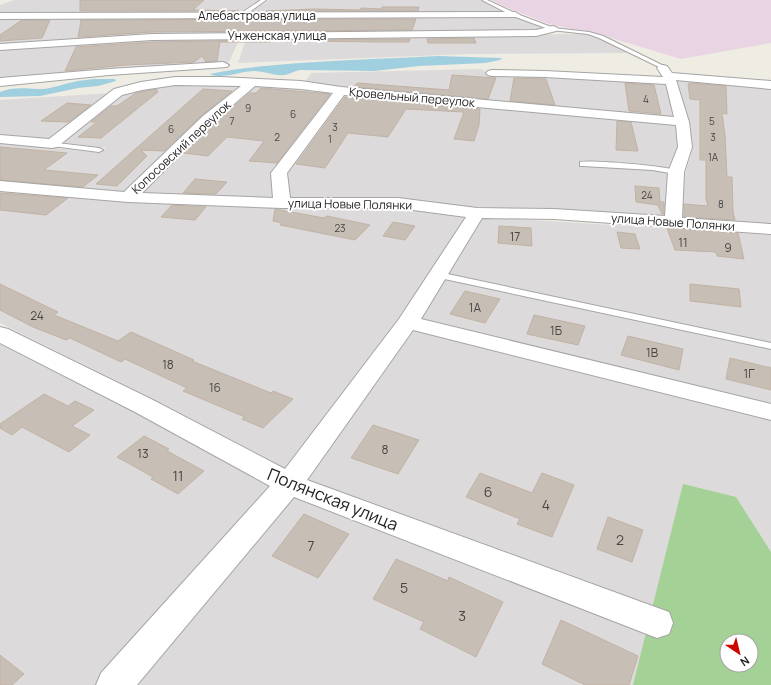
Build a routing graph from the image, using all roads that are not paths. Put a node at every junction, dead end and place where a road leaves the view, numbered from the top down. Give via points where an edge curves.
1 (264, 0) edge
2 (484, 0) edge
3 (242, 15) junction
4 (515, 15) junction
5 (0, 16) edge
6 (553, 29) junction
7 (0, 47) edge
8 (223, 66) dead end
9 (492, 73) dead end
10 (667, 75) junction
11 (0, 82) edge
12 (252, 83) junction
13 (771, 85) edge
14 (341, 91) junction
15 (682, 122) junction
16 (0, 139) edge
17 (52, 144) junction
18 (99, 150) dead end
19 (583, 164) dead end
20 (676, 172) junction
21 (0, 186) edge
22 (128, 196) junction
23 (282, 203) junction
24 (477, 213) junction
25 (673, 221) junction
26 (771, 229) edge
27 (438, 275) junction
28 (408, 322) junction
29 (0, 334) edge
30 (771, 346) edge
31 (771, 412) edge
32 (289, 484) junction
33 (657, 623) dead end
34 (114, 685) edge

1 - 3 lane
2 - 4 lane
3 - 4 street, Алебастровая улица
3 - 5 street, Алебастровая улица
4 - 6 lane
6 - 7 street, Унженская улица via 536,33 152,37
6 - 10 lane via 601,37
8 - 11 street via 109,72
9 - 10 street
10 - 13 street
10 - 15 street
12 - 14 street, Кровельный переулок via 301,85
12 - 17 street, Кровельный переулок via 175,81 118,92
12 - 22 street, Копосовский переулок via 208,119
14 - 15 street, Кровельный переулок
14 - 23 street via 279,173
15 - 20 street via 685,147
16 - 17 street
17 - 18 lane
19 - 20 lane
20 - 25 street
21 - 22 street, улица Новые Полянки
22 - 23 street, улица Новые Полянки
23 - 24 street, улица Новые Полянки via 398,203
24 - 25 street, улица Новые Полянки via 554,214
24 - 27 street
25 - 26 street, улица Новые Полянки
27 - 28 street
27 - 30 lane
28 - 31 street
28 - 32 street
29 - 32 street, Полянская улица via 144,406
32 - 33 street, Полянская улица
32 - 34 street

